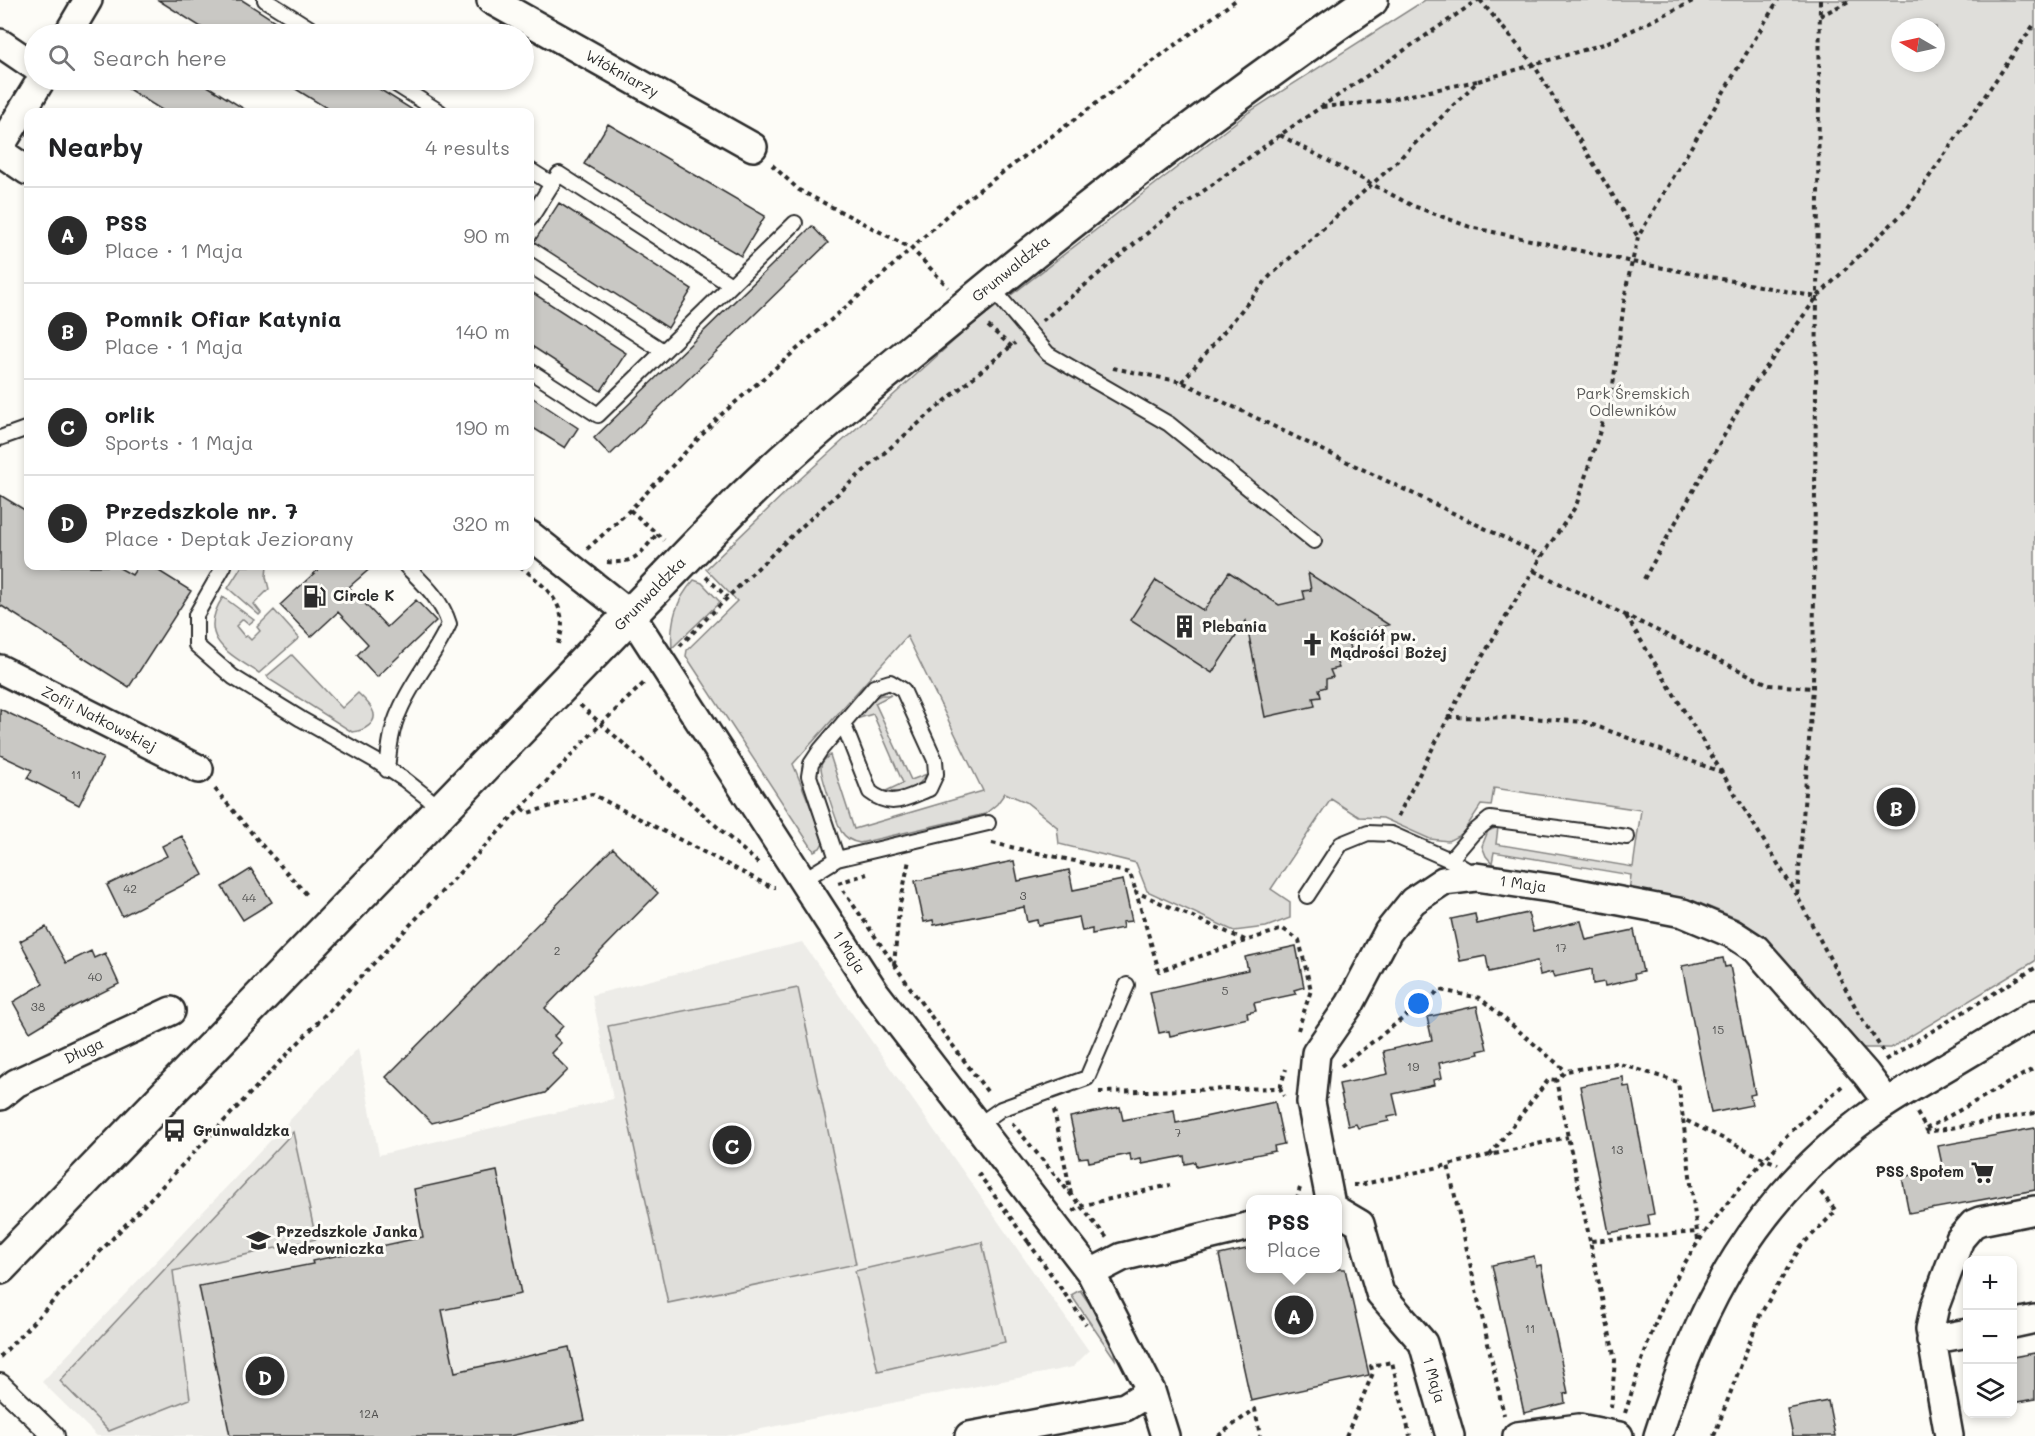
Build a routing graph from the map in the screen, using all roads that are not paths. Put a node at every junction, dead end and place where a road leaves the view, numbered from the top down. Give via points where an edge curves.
1 (88, 0) edge
2 (265, 0) edge
3 (491, 0) edge
4 (1371, 0) edge
5 (74, 24) edge
6 (303, 24) edge
7 (534, 24) edge
8 (534, 24) edge
9 (0, 43) edge
10 (24, 59) edge
11 (35, 90) edge
12 (405, 90) edge
13 (434, 108) edge
14 (0, 147) edge
15 (753, 147) road end
16 (0, 152) edge
17 (24, 168) edge
18 (534, 173) edge
19 (552, 184) junction
20 (534, 213) edge
21 (795, 223) dead end
22 (534, 268) edge
23 (731, 285) junction
24 (978, 296) junction
25 (663, 351) junction
26 (534, 373) edge
27 (24, 429) edge
28 (0, 438) edge
29 (534, 537) edge
30 (1314, 541) dead end
31 (222, 570) edge
32 (410, 570) edge
33 (631, 615) junction
34 (0, 669) edge
35 (843, 723) junction
36 (199, 770) road end
37 (387, 770) junction
38 (443, 810) junction
39 (988, 824) dead end
40 (1627, 837) dead end
41 (1450, 860) junction
42 (831, 862) junction
43 (1476, 877) junction
44 (792, 888) junction
45 (1307, 896) dead end
46 (1127, 985) dead end
47 (171, 1011) dead end
48 (2035, 1014) edge
49 (5, 1083) edge
50 (1887, 1102) junction
51 (977, 1126) junction
52 (1339, 1192) edge
53 (2035, 1210) edge
54 (1342, 1213) edge
55 (1246, 1227) edge
56 (0, 1268) edge
57 (1091, 1273) junction
58 (2035, 1319) edge
59 (2017, 1323) edge
60 (1963, 1334) edge
61 (1931, 1340) junction
62 (0, 1384) edge
63 (1151, 1391) junction
64 (1617, 1425) edge
65 (1511, 1430) edge
66 (54, 1436) edge
67 (969, 1436) edge
68 (1166, 1436) edge
69 (1450, 1436) edge
70 (1658, 1436) edge
71 (1949, 1436) edge

1 - 5 street
2 - 6 lane
3 - 8 street, Włókniarzy
4 - 24 main road, Grunwaldzka via 1220,108
7 - 15 street, Włókniarzy
9 - 10 street
11 - 14 street
12 - 13 lane
16 - 17 street
18 - 19 lane
19 - 20 lane
19 - 23 lane via 559,174
21 - 23 lane
22 - 25 lane
23 - 25 lane
24 - 30 lane via 1028,332 1048,354 1169,424
24 - 33 main road, Grunwaldzka via 783,459
25 - 26 lane via 598,415
27 - 28 lane
29 - 33 street, 1 Maja via 582,558
31 - 37 lane via 196,615 196,645 234,677
32 - 37 lane via 445,610 449,624 399,710
33 - 38 main road, Grunwaldzka
33 - 44 street, 1 Maja via 675,655
34 - 36 street, Zofii Nałkowskiej
35 - 35 lane via 874,687 890,682 903,690 935,760 936,774 929,789 892,802 879,799 870,792
35 - 42 lane via 811,765 809,776
37 - 38 lane
38 - 56 main road, Grunwaldzka
39 - 42 lane
40 - 41 lane via 1490,819
41 - 43 lane
41 - 45 lane via 1391,834 1368,832 1341,843
42 - 44 lane
43 - 50 street, 1 Maja via 1683,913 1733,934 1763,958
43 - 52 street, 1 Maja via 1443,881 1413,901 1388,932 1350,1004 1316,1053 1311,1102
44 - 51 street, 1 Maja
46 - 51 lane via 1087,1078 1001,1109
47 - 49 street, Długa
48 - 50 street
50 - 70 street via 1817,1160 1770,1209 1738,1251 1684,1360
51 - 57 street, 1 Maja
53 - 61 street via 1980,1221 1966,1231 1955,1249 1935,1306
54 - 69 street, 1 Maja via 1360,1224 1380,1293 1423,1343
55 - 57 street via 1122,1257
57 - 63 street, 1 Maja
58 - 59 street
60 - 61 street
61 - 71 street
62 - 66 street
63 - 67 street via 1125,1407
63 - 68 street, 1 Maja
64 - 65 street

